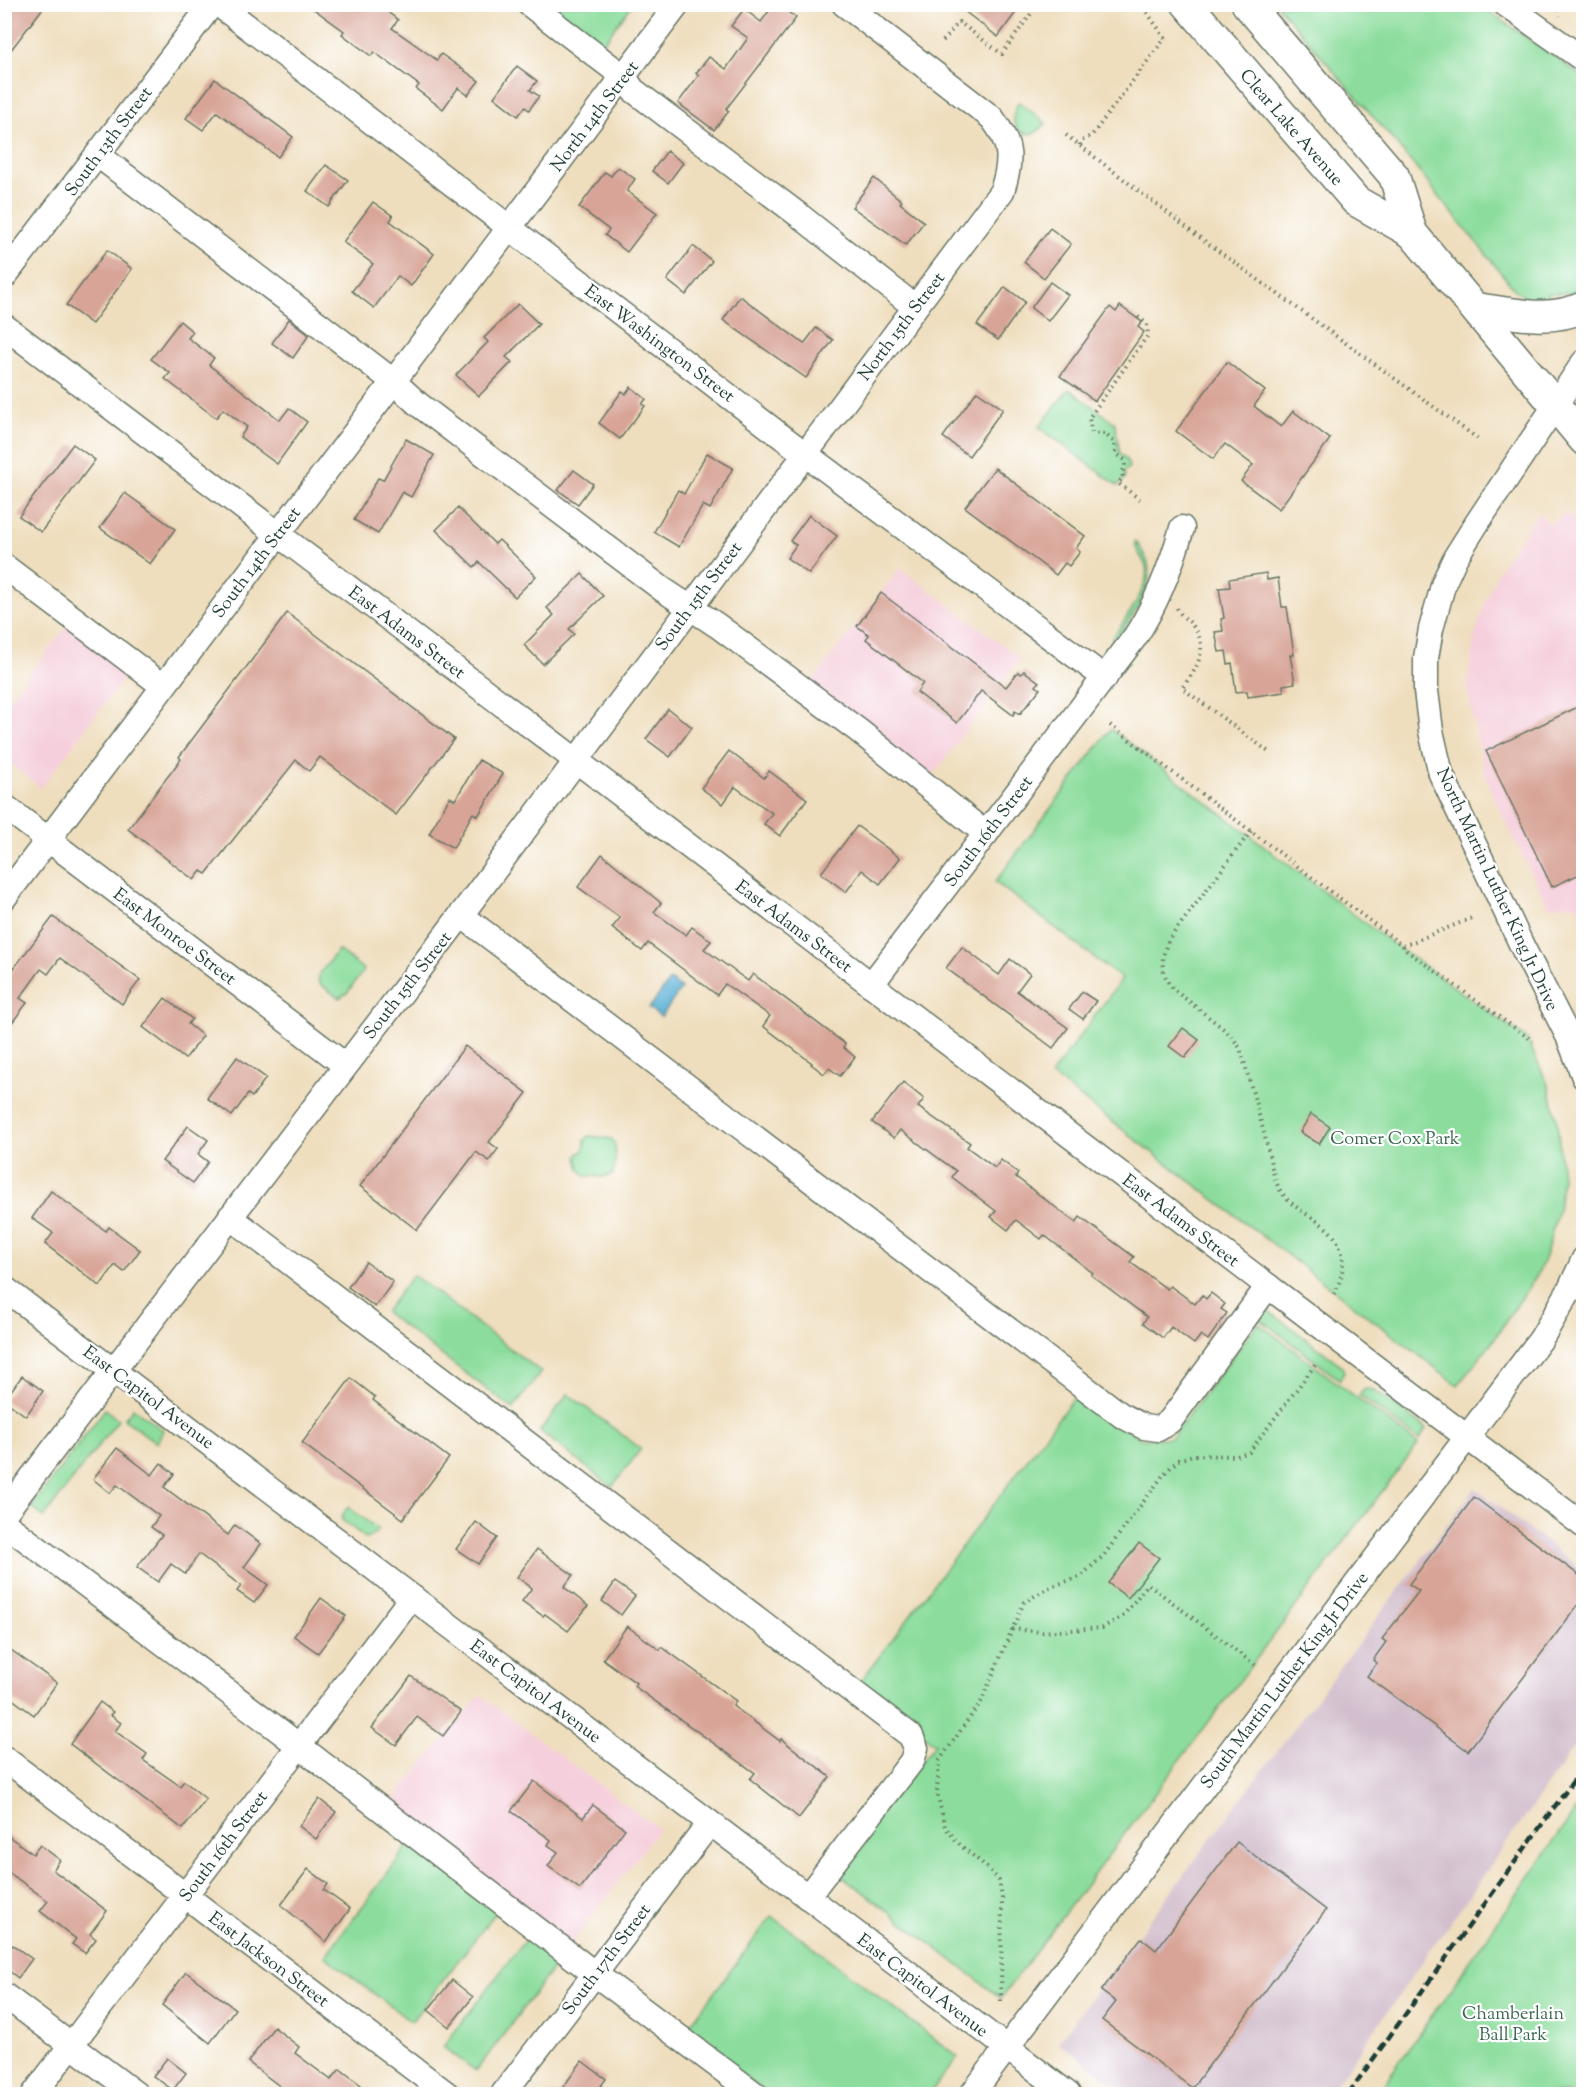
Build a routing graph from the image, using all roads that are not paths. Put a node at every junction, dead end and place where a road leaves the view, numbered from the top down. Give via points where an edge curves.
1 (212, 4) edge
2 (218, 4) edge
3 (529, 4) edge
4 (678, 4) edge
5 (844, 4) edge
6 (1187, 4) edge
7 (1247, 4) edge
8 (1505, 4) edge
9 (1584, 60) edge
10 (624, 77) junction
11 (98, 155) junction
12 (509, 227) junction
13 (1412, 233) junction
14 (4, 277) edge
15 (915, 307) junction
16 (1584, 307) edge
17 (1476, 308) junction
18 (4, 326) edge
19 (1584, 362) edge
20 (393, 381) junction
21 (1555, 406) junction
22 (1584, 440) edge
23 (806, 454) junction
24 (1182, 528) dead end
25 (277, 534) junction
26 (4, 566) edge
27 (690, 607) junction
28 (1105, 678) junction
29 (164, 686) junction
30 (576, 760) junction
31 (4, 806) edge
32 (986, 834) junction
33 (49, 840) junction
34 (4, 898) edge
35 (461, 915) junction
36 (871, 985) junction
37 (345, 1065) junction
38 (1584, 1077) edge
39 (230, 1216) junction
40 (1584, 1258) edge
41 (1268, 1286) junction
42 (4, 1288) edge
43 (114, 1371) junction
44 (1467, 1438) junction
45 (4, 1515) edge
46 (4, 1523) edge
47 (1584, 1526) edge
48 (412, 1597) junction
49 (298, 1746) junction
50 (4, 1758) edge
51 (710, 1823) junction
52 (186, 1896) junction
53 (807, 1897) junction
54 (595, 1974) junction
55 (4, 1995) edge
56 (71, 2046) junction
57 (1007, 2048) junction
58 (34, 2094) edge
59 (135, 2094) edge
60 (447, 2094) edge
61 (503, 2094) edge
62 (755, 2094) edge
63 (972, 2094) edge
64 (1068, 2094) edge

1 - 11 street, South 13th Street
2 - 12 street, East Washington Street
3 - 10 street
4 - 10 street, North 14th Street
5 - 15 street, North 15th Street via 992,118 1010,157 1008,174 997,199
6 - 13 main road, Clear Lake Avenue via 1356,201
7 - 13 main road, Clear Lake Avenue via 1394,176
8 - 9 street
10 - 12 street, North 14th Street
10 - 15 street via 633,90
11 - 14 street, South 13th Street
11 - 20 street
12 - 20 street, South 14th Street
12 - 23 street, East Washington Street
13 - 17 main road, Clear Lake Avenue
15 - 23 street, North 15th Street
16 - 17 main road via 1552,316
17 - 21 main road, Clear Lake Avenue
18 - 25 street, East Adams Street
19 - 21 street, North Martin Luther King Jr Drive
20 - 25 street, South 14th Street
20 - 27 street via 418,404
21 - 22 main road, Clear Lake Avenue
21 - 38 street, North Martin Luther King Jr Drive via 1477,523 1444,582 1426,658 1426,691 1440,774 1568,1036
23 - 27 street, South 15th Street
23 - 28 street, East Washington Street
24 - 28 street, South 16th Street via 1171,567 1151,613
25 - 29 street, South 14th Street
25 - 30 street, East Adams Street
26 - 29 street
27 - 30 street, South 15th Street
27 - 32 street via 859,731
28 - 32 street, South 16th Street
29 - 33 street, South 14th Street
30 - 35 street, South 15th Street
30 - 36 street, East Adams Street
31 - 33 street, East Monroe Street
32 - 36 street, South 16th Street
33 - 34 street, South 14th Street
33 - 37 street, East Monroe Street
35 - 37 street, South 15th Street
35 - 41 street via 1121,1415 1144,1427 1158,1429 1170,1421
36 - 41 street, East Adams Street
37 - 39 street, South 15th Street
39 - 43 street, South 15th Street
39 - 53 street via 911,1736 916,1748 912,1761
40 - 44 street, South Martin Luther King Jr Drive via 1557,1314
41 - 44 street, East Adams Street
42 - 43 street, East Capitol Avenue
43 - 45 street, South 15th Street
43 - 48 street, East Capitol Avenue
44 - 47 street, East Adams Street
44 - 57 street, South Martin Luther King Jr Drive
46 - 49 street
48 - 49 street, South 16th Street
48 - 51 street, East Capitol Avenue
49 - 52 street, South 16th Street
49 - 54 street
50 - 52 street, East Jackson Street
51 - 53 street, East Capitol Avenue
51 - 54 street, South 17th Street
52 - 56 street, South 16th Street
52 - 60 street, East Jackson Street
53 - 57 street, East Capitol Avenue
54 - 61 street, South 17th Street
54 - 62 street
55 - 56 street
56 - 58 street, South 16th Street
56 - 59 street
57 - 63 street, South Martin Luther King Jr Drive
57 - 64 street, East Capitol Avenue

